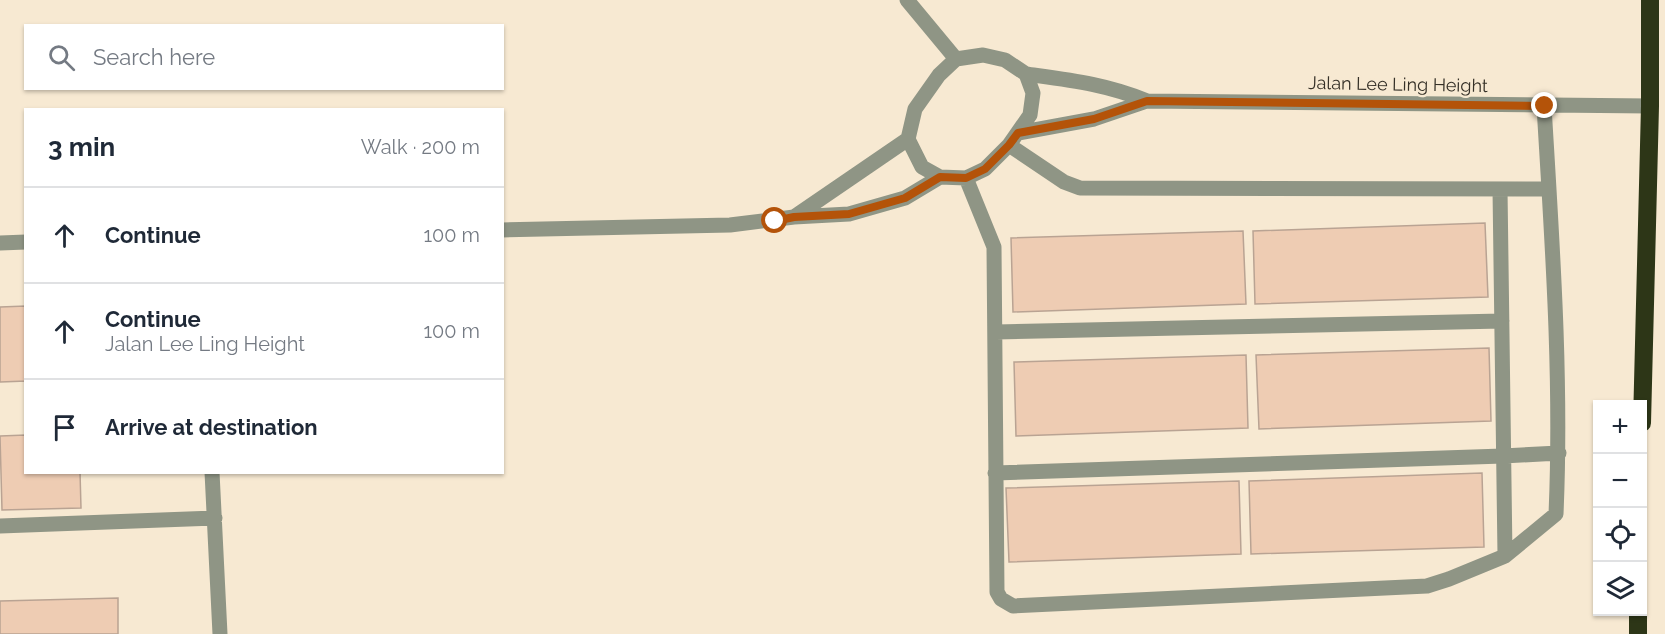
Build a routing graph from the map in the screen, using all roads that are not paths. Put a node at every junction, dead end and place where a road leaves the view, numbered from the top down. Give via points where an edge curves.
1 (907, 0) edge
2 (1650, 0) edge
3 (956, 59) junction
4 (1026, 75) junction
5 (1147, 101) junction
6 (1650, 105) junction
7 (1545, 106) junction
8 (908, 139) junction
9 (1013, 139) junction
10 (940, 177) junction
11 (966, 178) junction
12 (1500, 189) junction
13 (1549, 189) junction
14 (794, 217) junction
15 (504, 230) edge
16 (24, 242) edge
17 (0, 243) edge
18 (1502, 321) junction
19 (996, 332) junction
20 (1643, 400) edge
21 (1559, 453) junction
22 (1503, 456) junction
23 (995, 473) junction
24 (212, 474) edge
25 (215, 518) junction
26 (0, 526) edge
27 (1505, 556) junction
28 (1638, 616) edge
29 (220, 634) edge
30 (1638, 634) edge

1 - 3 street
2 - 6 highway
3 - 4 street via 983,55 1005,60
3 - 8 street via 915,108
4 - 5 street via 1120,90
4 - 9 street via 1033,93 1030,115
5 - 7 street, Jalan Lee Ling Height
5 - 9 street
6 - 7 street, Jalan Lee Ling Height
6 - 20 highway
7 - 13 street
8 - 10 street via 921,167
8 - 14 street
9 - 11 street via 985,169
9 - 12 street via 1064,182 1080,188
10 - 11 street
10 - 14 street via 905,198 849,214
11 - 19 street via 994,247
12 - 13 street
12 - 18 street
13 - 21 street
14 - 15 street via 730,225
16 - 17 street
18 - 19 street
18 - 22 street
19 - 23 street
21 - 22 street
21 - 27 street via 1556,514
22 - 23 street
22 - 27 street
23 - 27 street via 997,592 1013,606 1427,586
24 - 25 street
25 - 26 street
25 - 29 street
28 - 30 highway

